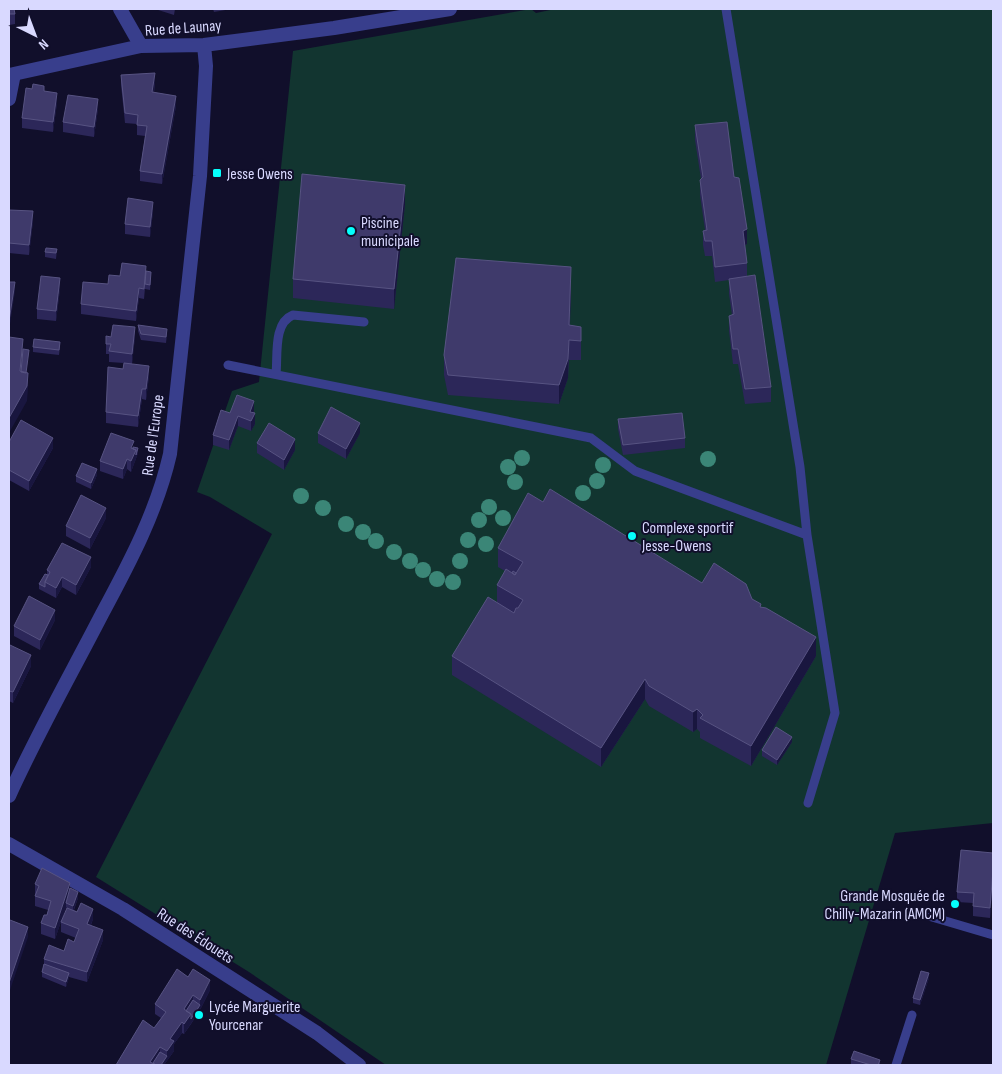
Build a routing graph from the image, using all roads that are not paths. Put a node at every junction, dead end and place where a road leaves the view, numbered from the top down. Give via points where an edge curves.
1 (120, 9) edge
2 (450, 9) edge
3 (726, 9) edge
4 (204, 44) junction
5 (141, 46) junction
6 (11, 74) edge
7 (9, 99) edge
8 (364, 322) dead end
9 (228, 365) dead end
10 (276, 374) junction
11 (807, 535) junction
12 (9, 796) edge
13 (808, 803) dead end
14 (9, 844) edge
15 (915, 912) dead end
16 (993, 935) edge
17 (912, 1015) dead end
18 (359, 1065) edge
19 (896, 1065) edge

1 - 5 street
2 - 4 street, Rue de Launay
3 - 11 lane via 800,467
4 - 5 street, Rue de Launay
4 - 12 street, Rue de l'Europe via 206,66 200,176 170,454 163,486 137,549
5 - 6 street, Rue de Launay
6 - 7 street
8 - 10 lane via 293,315 285,318 280,327
9 - 10 lane
10 - 11 lane via 591,438 635,471
11 - 13 lane via 836,713
14 - 18 street, Rue des Édouets via 123,909 317,1033
15 - 16 lane
17 - 19 lane

